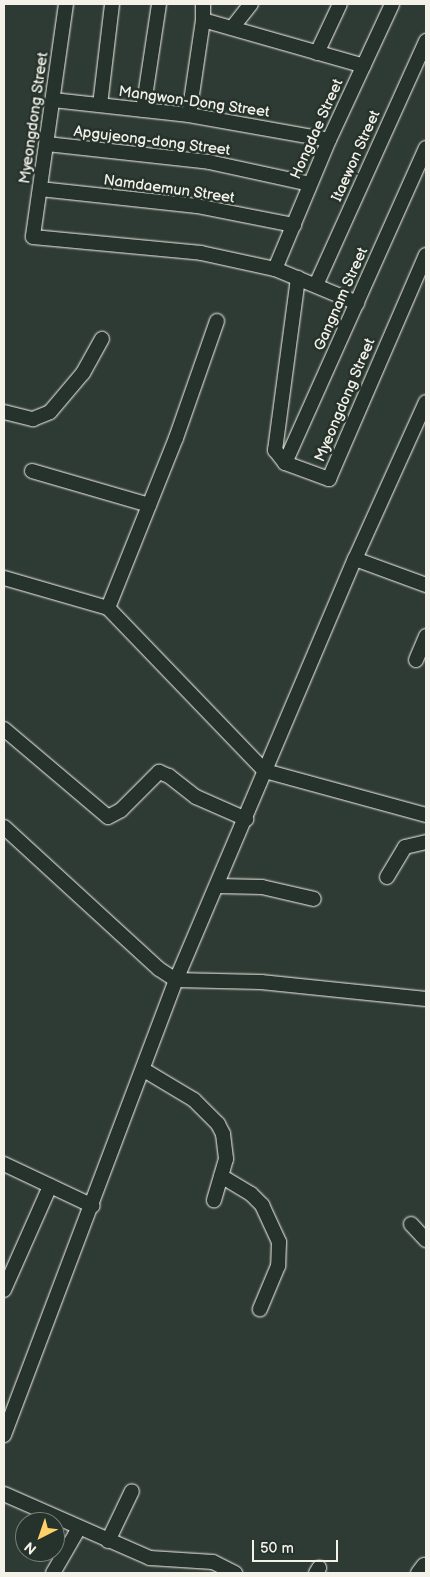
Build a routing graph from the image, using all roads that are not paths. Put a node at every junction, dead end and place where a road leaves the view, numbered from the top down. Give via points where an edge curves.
1 (66, 4) edge
2 (112, 4) edge
3 (159, 4) edge
4 (203, 4) edge
5 (251, 4) edge
6 (340, 4) edge
7 (392, 4) edge
8 (204, 20) junction
9 (232, 28) junction
10 (426, 41) edge
11 (317, 52) junction
12 (364, 66) junction
13 (53, 100) junction
14 (100, 105) junction
15 (143, 110) junction
16 (188, 115) junction
17 (329, 140) junction
18 (47, 144) junction
19 (426, 148) edge
20 (310, 184) junction
21 (40, 189) junction
22 (294, 225) junction
23 (426, 255) edge
24 (276, 269) junction
25 (298, 278) junction
26 (316, 285) junction
27 (357, 303) junction
28 (217, 321) dead end
29 (102, 339) dead end
30 (426, 402) edge
31 (4, 412) edge
32 (285, 463) junction
33 (32, 470) dead end
34 (149, 505) junction
35 (355, 559) junction
36 (5, 579) edge
37 (426, 585) edge
38 (108, 608) junction
39 (426, 636) edge
40 (416, 660) dead end
41 (4, 729) edge
42 (266, 771) junction
43 (426, 815) edge
44 (246, 819) junction
45 (4, 827) edge
46 (426, 842) edge
47 (387, 876) dead end
48 (218, 886) junction
49 (314, 899) dead end
50 (176, 980) junction
51 (426, 999) edge
52 (144, 1070) junction
53 (4, 1164) edge
54 (221, 1176) junction
55 (50, 1186) junction
56 (214, 1200) dead end
57 (93, 1206) junction
58 (411, 1224) dead end
59 (426, 1240) edge
60 (4, 1290) edge
61 (260, 1309) dead end
62 (4, 1431) edge
63 (132, 1491) dead end
64 (4, 1494) edge
65 (79, 1528) junction
66 (108, 1541) junction
67 (164, 1568) edge
68 (53, 1573) edge
69 (235, 1573) edge

1 - 13 street, Myeongdong Street
2 - 14 street
3 - 15 street
4 - 8 street
5 - 9 street
6 - 11 street
7 - 12 street, Hongdae Street
8 - 9 street
8 - 16 street
9 - 11 street
10 - 26 street, Itaewon Street
11 - 12 street
12 - 17 street, Hongdae Street
13 - 14 street, Mangwon-Dong Street
13 - 18 street, Myeongdong Street
14 - 15 street, Mangwon-Dong Street
15 - 16 street, Mangwon-Dong Street
16 - 17 street, Mangwon-Dong Street
17 - 20 street, Hongdae Street
18 - 20 street, Apgujeong-dong Street via 209,162
18 - 21 street, Myeongdong Street
19 - 27 street, Gangnam Street
20 - 22 street, Hongdae Street
21 - 22 street, Namdaemun Street via 197,206
21 - 24 street, Myeongdong Street via 33,237 177,249
22 - 24 street, Hongdae Street
23 - 32 street, Myeongdong Street via 329,479
24 - 25 street
25 - 26 street
25 - 32 street via 275,450
26 - 27 street
27 - 32 street, Gangnam Street
28 - 34 street
29 - 31 street via 83,373 50,412 33,419
30 - 35 street
33 - 34 street
34 - 38 street
35 - 37 street
35 - 42 street
36 - 38 street
38 - 42 street
39 - 40 street
41 - 44 street via 108,817 121,810 159,772 196,797
42 - 43 street
42 - 44 street
44 - 48 street
45 - 50 street via 159,969
46 - 47 street via 405,847
48 - 49 street via 262,886
48 - 50 street
50 - 51 street via 261,982
50 - 52 street
52 - 54 street via 194,1100 218,1124 225,1147
52 - 57 street
53 - 55 street
54 - 56 street
54 - 61 street via 251,1194 262,1205 279,1242 278,1266
55 - 57 street
55 - 60 street
57 - 62 street
58 - 59 street
63 - 66 street
64 - 65 street
65 - 66 street
65 - 68 street
66 - 67 street via 150,1558
67 - 69 street via 213,1562

